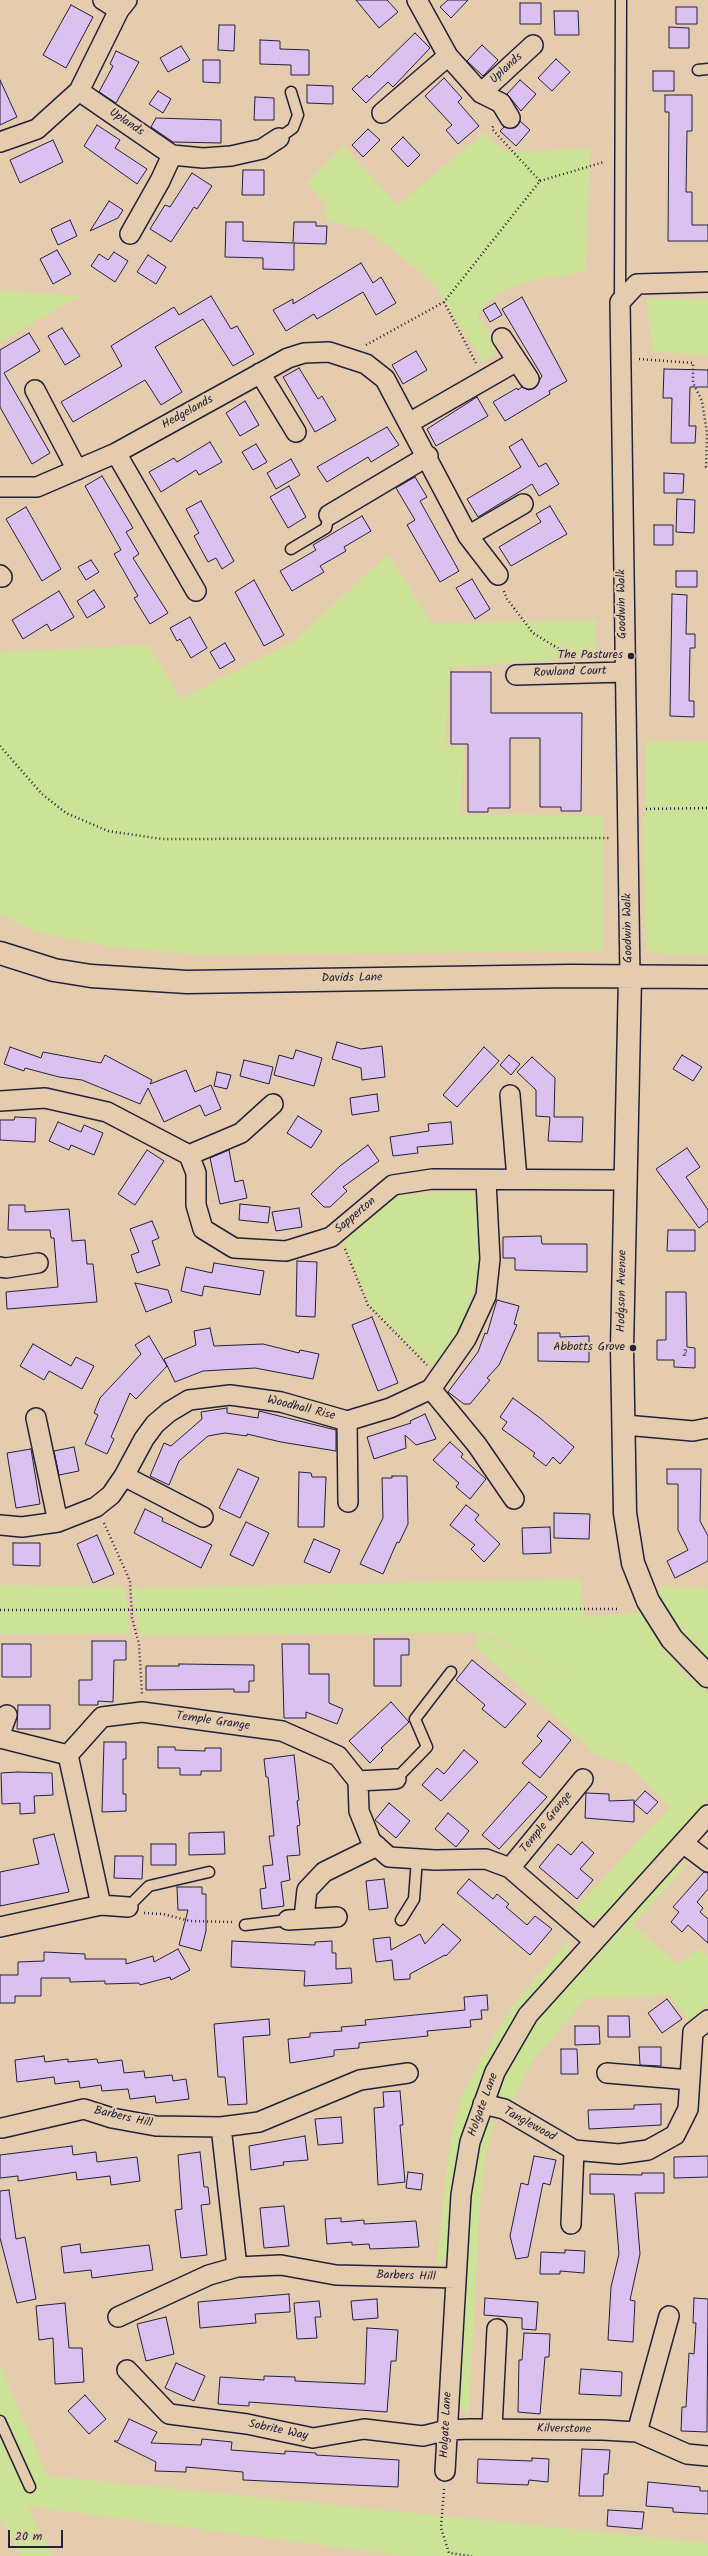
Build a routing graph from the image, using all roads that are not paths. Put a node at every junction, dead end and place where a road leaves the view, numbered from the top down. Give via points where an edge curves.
1 (102, 0) edge
2 (418, 0) edge
3 (621, 0) edge
4 (123, 5) edge
5 (533, 45) dead end
6 (448, 56) junction
7 (79, 91) junction
8 (291, 92) dead end
9 (481, 93) junction
10 (505, 111) road end
11 (382, 112) dead end
12 (279, 138) joint
13 (0, 142) edge
14 (172, 155) junction
15 (130, 234) dead end
16 (708, 282) edge
17 (620, 302) junction
18 (502, 338) dead end
19 (517, 361) junction
20 (260, 373) junction
21 (529, 378) dead end
22 (35, 390) dead end
23 (409, 424) junction
24 (296, 432) dead end
25 (116, 453) junction
26 (428, 456) junction
27 (77, 470) junction
28 (0, 487) edge
29 (522, 504) dead end
30 (329, 514) joint
31 (468, 536) junction
32 (291, 549) dead end
33 (498, 575) road end
34 (196, 592) dead end
35 (624, 672) junction
36 (516, 675) dead end
37 (0, 953) edge
38 (630, 977) junction
39 (708, 977) edge
40 (510, 1095) dead end
41 (0, 1101) edge
42 (273, 1104) dead end
43 (189, 1154) junction
44 (517, 1179) junction
45 (624, 1180) junction
46 (486, 1181) junction
47 (38, 1263) dead end
48 (0, 1267) edge
49 (435, 1384) junction
50 (36, 1418) dead end
51 (347, 1421) junction
52 (625, 1425) junction
53 (708, 1428) edge
54 (124, 1476) junction
55 (514, 1499) dead end
56 (348, 1502) dead end
57 (203, 1517) dead end
58 (58, 1522) junction
59 (0, 1524) edge
60 (451, 1672) dead end
61 (708, 1676) edge
62 (7, 1715) dead end
63 (0, 1734) edge
64 (0, 1738) edge
65 (68, 1755) junction
66 (396, 1779) joint
67 (583, 1779) dead end
68 (358, 1781) junction
69 (708, 1815) edge
70 (683, 1843) junction
71 (377, 1846) junction
72 (417, 1859) junction
73 (708, 1862) edge
74 (510, 1868) junction
75 (209, 1872) dead end
76 (101, 1905) junction
77 (128, 1907) joint
78 (337, 1917) dead end
79 (296, 1919) junction
80 (401, 1920) dead end
81 (245, 1925) road end
82 (0, 1927) edge
83 (594, 1941) junction
84 (708, 2020) edge
85 (607, 2073) dead end
86 (408, 2074) dead end
87 (690, 2080) junction
88 (483, 2104) junction
89 (221, 2127) junction
90 (2, 2128) dead end
91 (574, 2150) junction
92 (571, 2224) dead end
93 (237, 2267) junction
94 (455, 2278) junction
95 (669, 2316) dead end
96 (118, 2317) dead end
97 (497, 2329) dead end
98 (127, 2370) dead end
99 (0, 2421) edge
100 (492, 2428) junction
101 (446, 2430) junction
102 (637, 2432) junction
103 (708, 2456) edge
104 (445, 2471) road end
105 (30, 2487) dead end

1 - 4 street
2 - 6 street, Uplands
3 - 17 lane
4 - 7 street
5 - 9 street, Uplands
6 - 9 street, Uplands
6 - 11 street
7 - 13 street via 36,129
7 - 14 street, Uplands
8 - 12 lane via 298,115 293,128
9 - 10 street, Uplands
12 - 14 street, Uplands via 262,149 231,156 203,158
14 - 15 street
16 - 17 street via 638,284
17 - 35 street, Goodwin Walk
18 - 19 street
19 - 21 street
19 - 23 street
20 - 23 street, Hedgelands via 288,358 304,353 329,352 353,359 366,364 385,380
20 - 24 street
20 - 25 street, Hedgelands
22 - 27 street
23 - 26 street, Hedgelands
25 - 27 street, Hedgelands
25 - 34 street
26 - 30 street
26 - 31 street, Hedgelands
27 - 28 street, Hedgelands via 37,487
29 - 31 street
30 - 32 lane via 326,528
31 - 33 street, Hedgelands
35 - 36 street, Rowland Court
35 - 38 street, Goodwin Walk
37 - 38 street, Davids Lane via 54,970 91,976 187,982
38 - 39 street, Davids Lane
38 - 45 street, Hodgson Avenue
40 - 44 street
41 - 43 street via 45,1098 106,1112
42 - 43 street via 241,1133
43 - 46 street, Sapperton via 196,1173 196,1205 203,1229 234,1248 286,1251 331,1237 393,1185 432,1179
44 - 45 street, Sapperton
44 - 46 street, Sapperton
45 - 52 street, Hodgson Avenue via 622,1348
46 - 49 street via 490,1259 486,1296 466,1339
47 - 48 street
49 - 51 street, Woodhall Rise via 390,1408
49 - 55 street
50 - 58 street
51 - 54 street, Woodhall Rise via 281,1402 230,1395 189,1400 155,1424
51 - 56 street, Woodhall Rise
52 - 53 street via 693,1431
52 - 61 street, Hodgson Avenue via 625,1513 633,1563 648,1601 672,1639
54 - 57 street
54 - 58 street, Woodhall Rise via 111,1495 96,1507
58 - 59 street, Woodhall Rise via 22,1527
60 - 66 lane via 415,1719 427,1747
62 - 63 street
64 - 65 street
65 - 68 street, Temple Grange via 102,1717 142,1712 282,1731 338,1756
65 - 76 street
66 - 68 street
67 - 74 street, Temple Grange
68 - 71 street via 359,1812 371,1841
69 - 70 street, Holgate Lane
70 - 73 street
70 - 83 street, Holgate Lane
71 - 72 street via 389,1857
71 - 79 street via 324,1872 308,1890
72 - 74 street via 486,1859
72 - 80 lane via 414,1899
74 - 83 street
75 - 77 lane via 149,1886
76 - 77 street
76 - 82 street
78 - 79 street
79 - 81 lane
83 - 88 street, Holgate Lane via 528,2015 495,2072
84 - 87 street, Tanglewood via 693,2032
85 - 87 street
86 - 89 street, Barbers Hill via 360,2080 259,2122
87 - 91 street, Tanglewood via 688,2109 675,2135 648,2150 619,2154
88 - 91 street, Tanglewood via 504,2109
88 - 94 street, Holgate Lane via 470,2142 461,2195
89 - 90 street, Barbers Hill via 156,2126 112,2118 84,2109
89 - 93 street
91 - 92 street
93 - 94 street, Barbers Hill via 281,2265 336,2274
93 - 96 street, Barbers Hill via 209,2275
94 - 101 street, Holgate Lane
95 - 102 street
97 - 100 street
98 - 101 street, Sobrite Way via 169,2414 247,2424 313,2438 364,2429 423,2436
99 - 105 lane
100 - 101 street, Kilverstone
100 - 102 street, Kilverstone
101 - 104 street, Holgate Lane
102 - 103 street, Kilverstone via 687,2454

